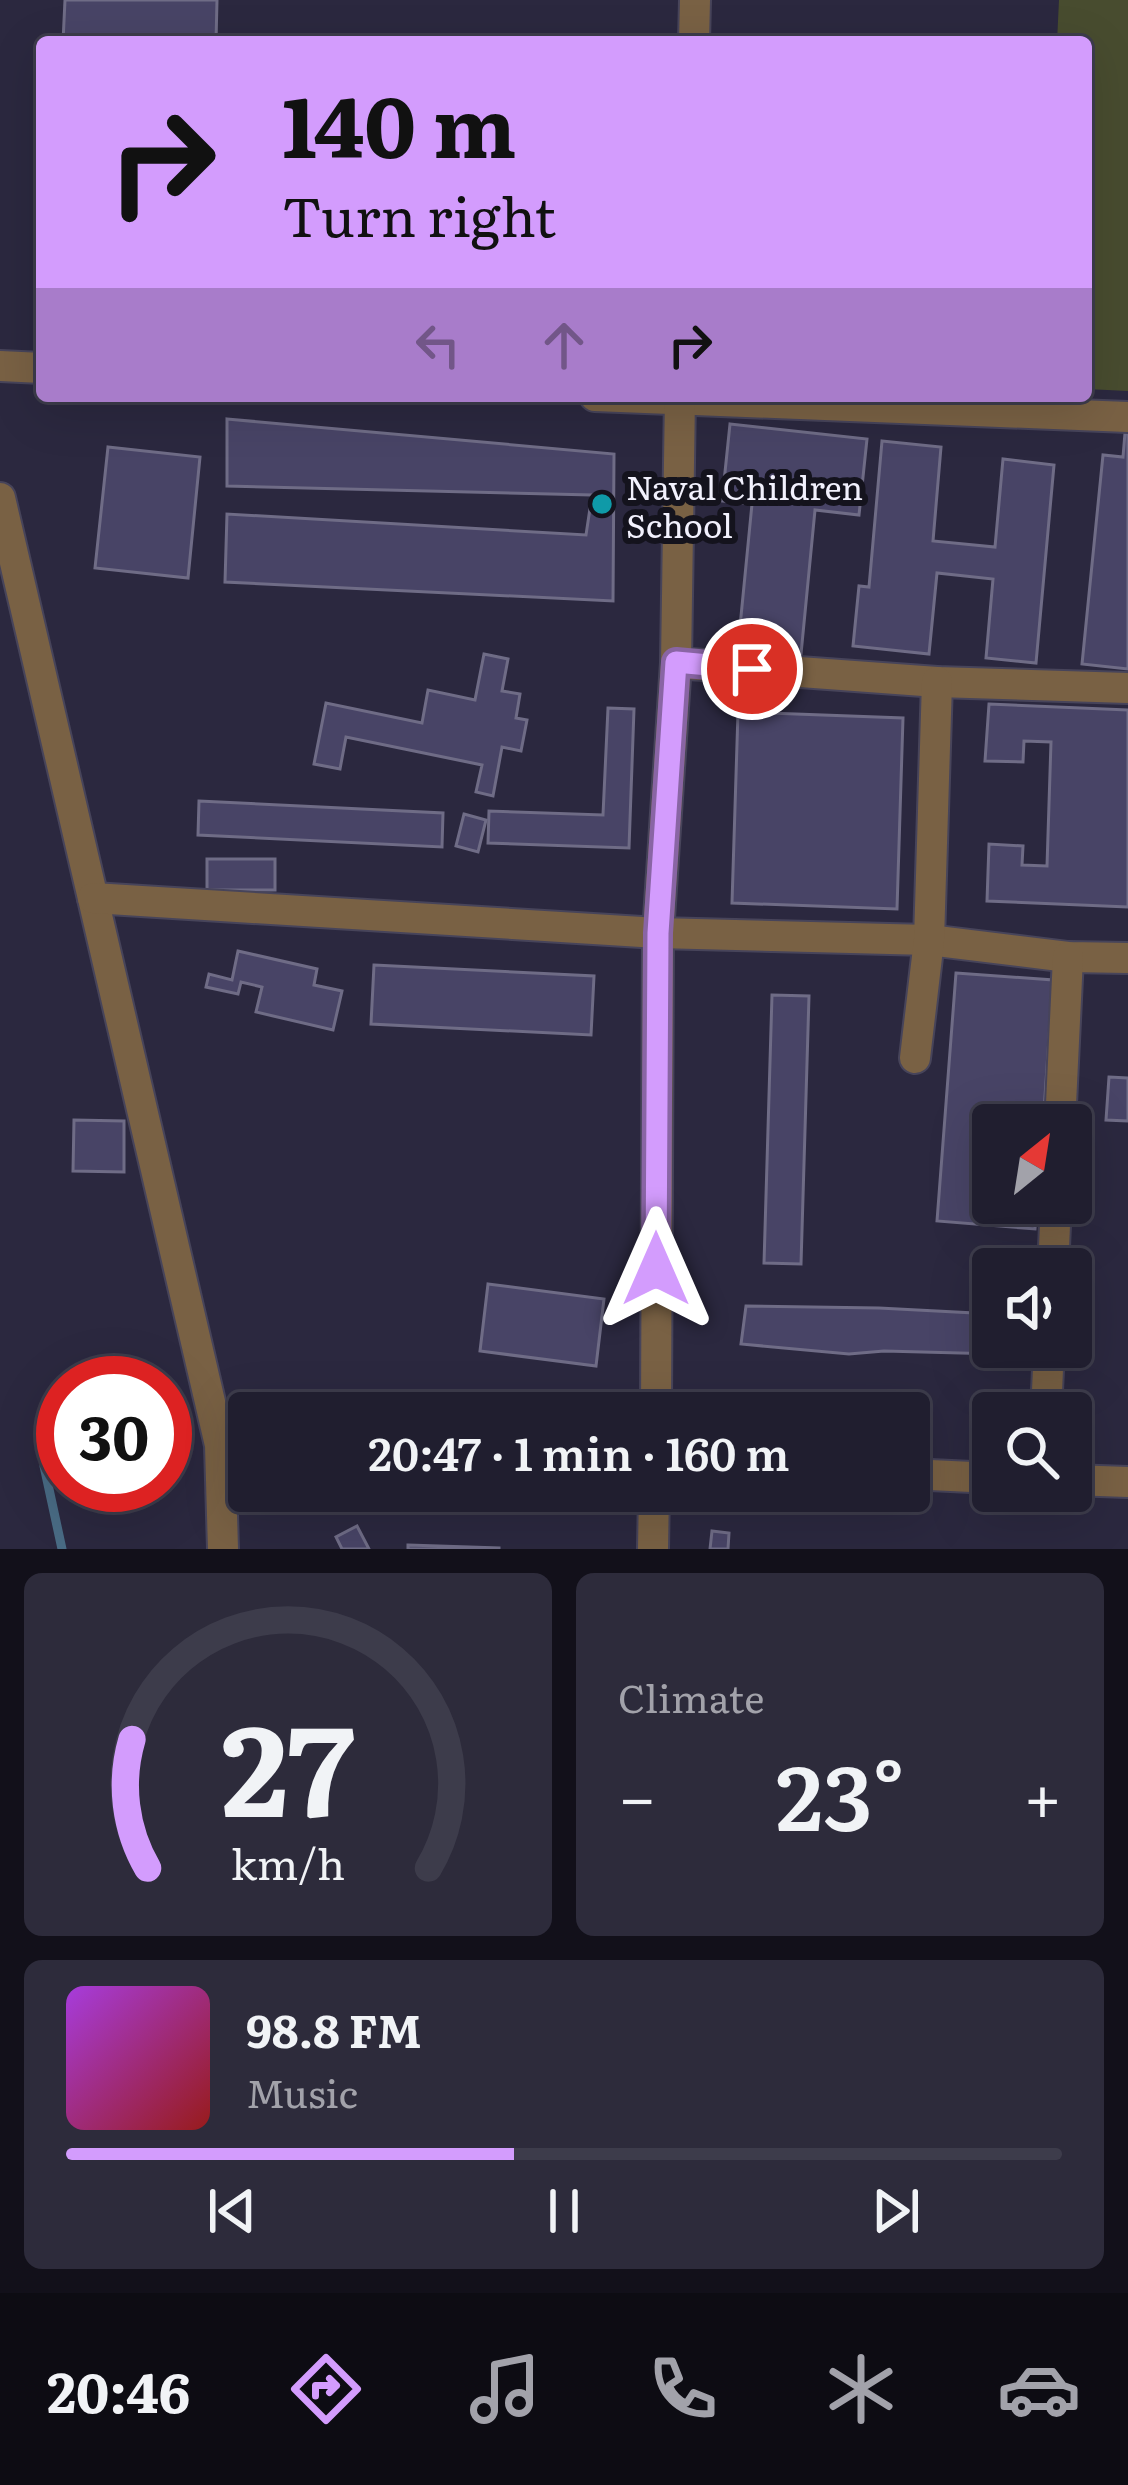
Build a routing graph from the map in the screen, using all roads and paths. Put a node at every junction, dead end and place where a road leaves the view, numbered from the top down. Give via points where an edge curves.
1 (695, 0) edge
2 (694, 36) edge
3 (0, 366) edge
4 (36, 368) edge
5 (680, 402) edge
6 (774, 402) edge
7 (1128, 417) edge
8 (0, 498) edge
9 (676, 662) junction
10 (938, 682) junction
11 (1128, 688) edge
12 (93, 898) junction
13 (658, 933) junction
14 (929, 940) junction
15 (1068, 957) junction
16 (1128, 958) edge
17 (915, 1058) dead end
18 (1061, 1104) edge
19 (656, 1392) edge
20 (228, 1423) edge
21 (930, 1475) edge
22 (972, 1477) edge
23 (1092, 1481) edge
24 (1128, 1482) edge
25 (228, 1508) edge
26 (654, 1512) edge
27 (224, 1549) edge
28 (653, 1549) edge

1 - 2 street
3 - 4 street
5 - 9 street
6 - 7 street
8 - 12 street
9 - 10 street
9 - 13 street
10 - 11 street
10 - 14 street
12 - 13 street
12 - 20 street
13 - 14 street
13 - 19 street
14 - 15 street
14 - 17 street
15 - 16 street
15 - 18 street
21 - 22 street
23 - 24 street
25 - 27 street
26 - 28 street

